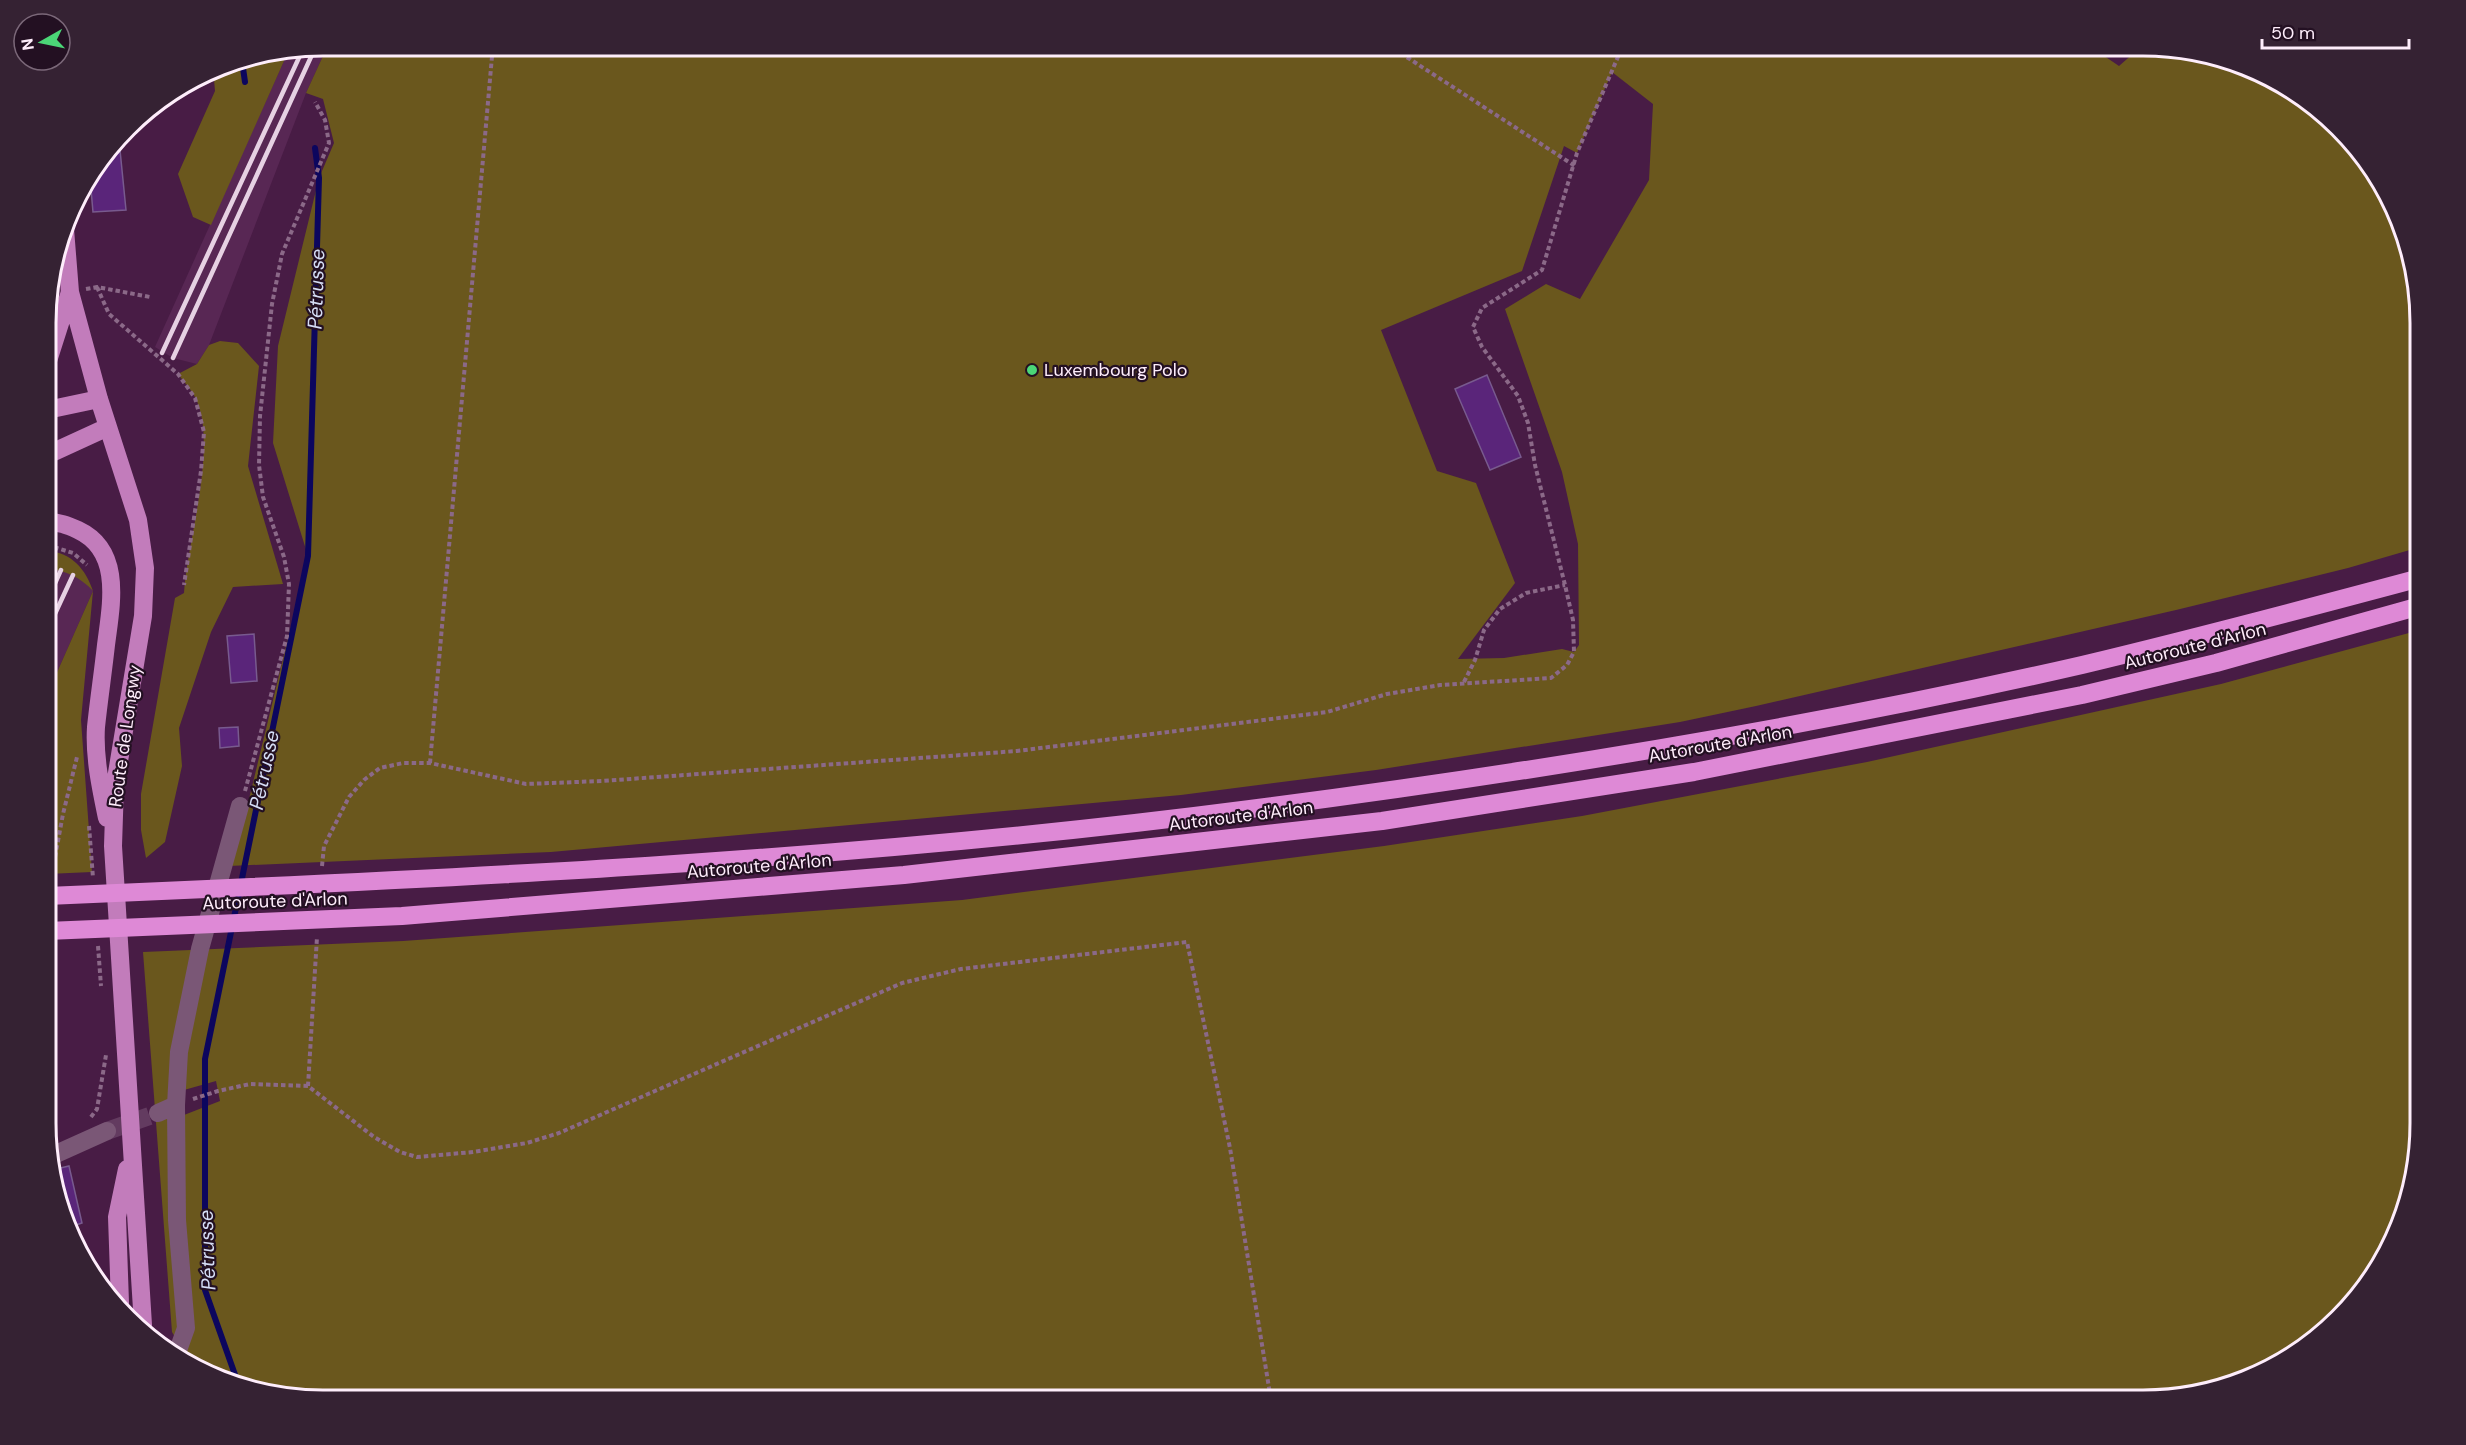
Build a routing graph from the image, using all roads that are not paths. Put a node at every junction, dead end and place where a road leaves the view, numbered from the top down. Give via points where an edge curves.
1 (67, 248) edge
2 (70, 291) junction
3 (56, 335) edge
4 (99, 399) junction
5 (56, 408) edge
6 (108, 427) junction
7 (56, 451) edge
8 (56, 522) edge
9 (2410, 581) edge
10 (2410, 609) edge
11 (240, 806) road end
12 (113, 846) junction
13 (56, 889) edge
14 (56, 931) edge
15 (180, 1103) junction
16 (158, 1113) tunnel mouth
17 (107, 1131) tunnel mouth
18 (132, 1146) junction
19 (57, 1153) edge
20 (120, 1296) edge
21 (143, 1320) edge
22 (179, 1348) edge

1 - 2 main road, Route de Longwy
2 - 3 main road
2 - 4 main road, Route de Longwy
4 - 5 main road
4 - 6 main road, Route de Longwy
6 - 7 main road
6 - 12 main road, Route de Longwy via 138,520 145,568 143,616 115,785
8 - 12 main road via 98,544 108,565 113,591 96,730 100,785
9 - 13 highway, Autoroute d'Arlon via 2210,634 1850,714 1523,770 1245,810 904,847 603,870 401,881
10 - 14 highway, Autoroute d'Arlon via 2216,663 2082,695 1694,772 1382,821 904,875 402,916
11 - 15 street via 200,949 179,1052
12 - 18 main road, Route de Longwy
15 - 16 street
15 - 22 street via 177,1220 186,1328
17 - 19 street
18 - 20 main road via 117,1217
18 - 21 main road, Route de Longwy

